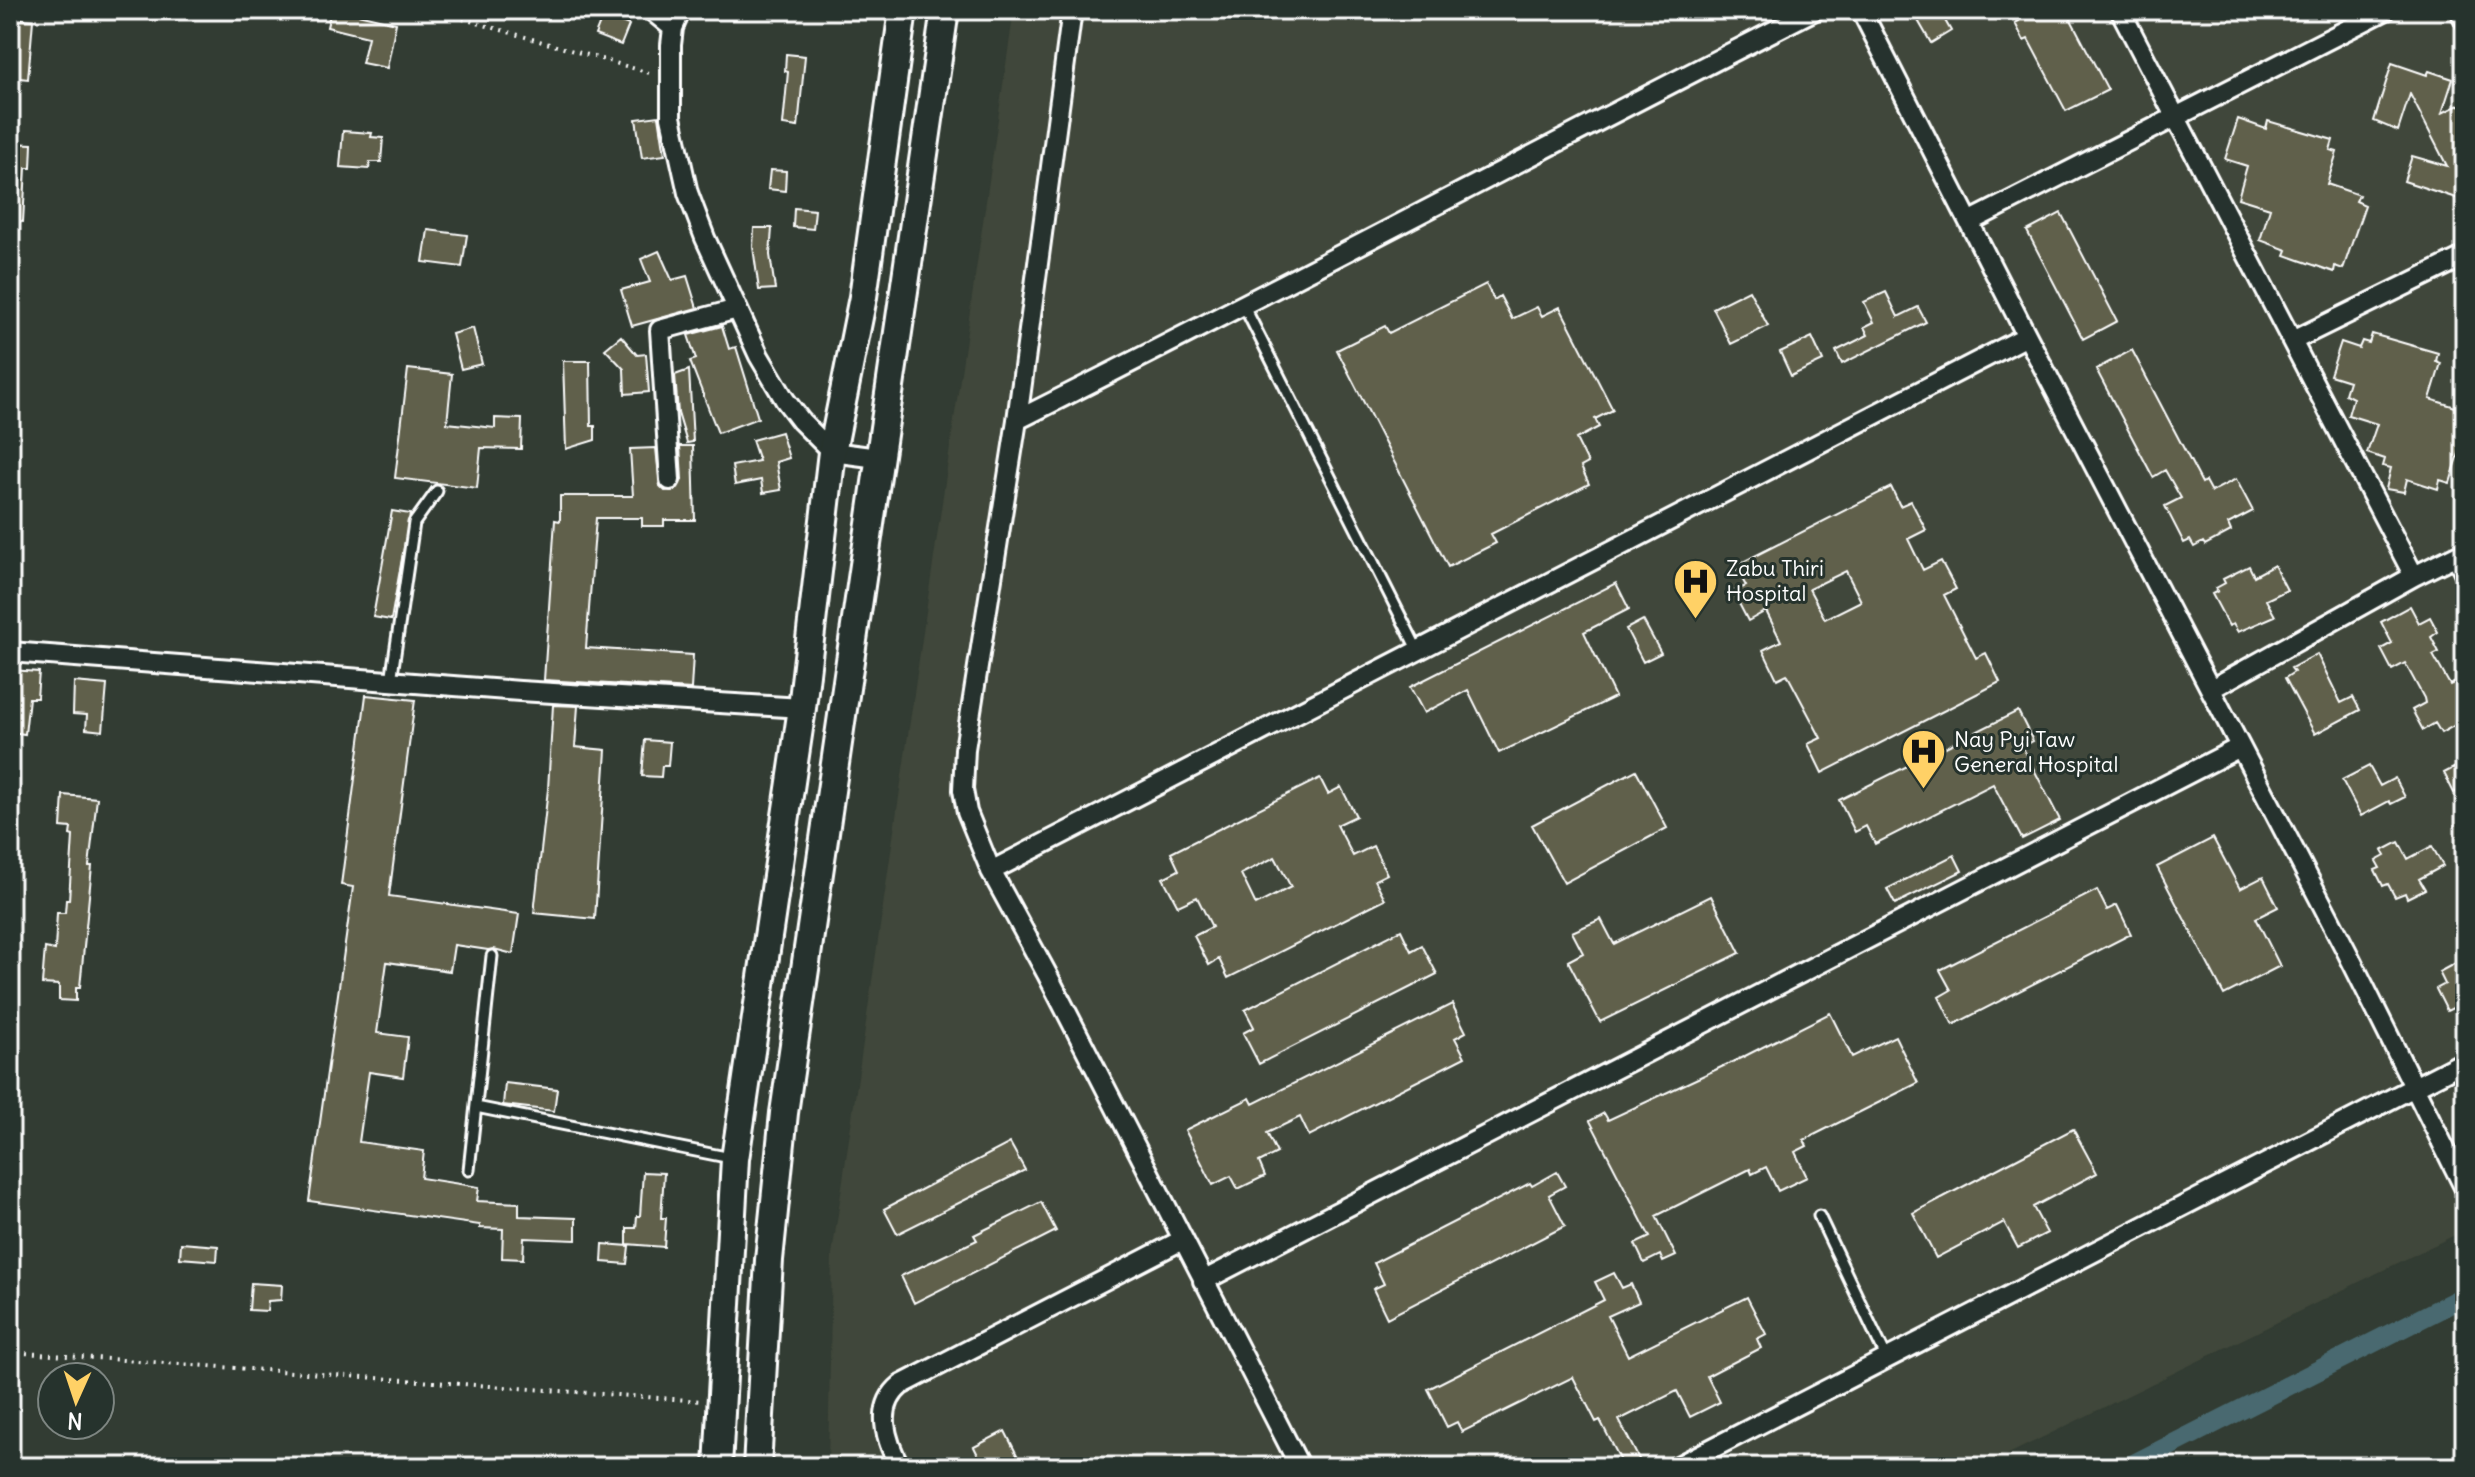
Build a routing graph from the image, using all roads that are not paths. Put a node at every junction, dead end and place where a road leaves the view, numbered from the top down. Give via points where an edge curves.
1 (651, 10) edge
2 (681, 10) edge
3 (903, 10) edge
4 (945, 10) edge
5 (1072, 10) edge
6 (1815, 10) edge
7 (1861, 10) edge
8 (2120, 10) edge
9 (2386, 10) edge
10 (2459, 10) edge
11 (2465, 21) edge
12 (673, 28) junction
13 (2174, 116) junction
14 (1971, 221) junction
15 (2465, 256) edge
16 (1244, 306) junction
17 (737, 309) junction
18 (2027, 336) junction
19 (2292, 341) junction
20 (1017, 420) junction
21 (832, 452) junction
22 (878, 458) junction
23 (670, 480) dead end
24 (437, 491) dead end
25 (2460, 553) edge
26 (2465, 574) edge
27 (2414, 576) junction
28 (1418, 651) junction
29 (10, 652) edge
30 (391, 681) junction
31 (2211, 689) junction
32 (802, 708) junction
33 (2240, 747) junction
34 (991, 871) junction
35 (492, 956) dead end
36 (2465, 1061) edge
37 (2414, 1088) junction
38 (476, 1107) junction
39 (735, 1159) junction
40 (469, 1170) dead end
41 (2465, 1189) edge
42 (1819, 1216) dead end
43 (1182, 1240) junction
44 (1203, 1281) junction
45 (1887, 1359) junction
46 (718, 1467) edge
47 (757, 1467) edge
48 (900, 1467) edge
49 (1300, 1467) edge
50 (1676, 1467) edge

1 - 12 street
2 - 12 street
3 - 21 main road via 863,297
4 - 22 main road
5 - 20 street
6 - 16 street
7 - 14 street
8 - 13 street
9 - 13 street
10 - 11 street
12 - 17 street via 671,117 688,193
13 - 14 street
13 - 19 street
14 - 18 street
15 - 19 street
16 - 20 street
16 - 28 lane
17 - 21 street via 785,400
17 - 23 street via 660,330
18 - 28 street
18 - 31 street
19 - 27 street
20 - 34 street via 963,772 967,812
21 - 22 street
21 - 32 main road
22 - 47 main road via 784,1113
24 - 30 lane via 414,523
25 - 26 street
25 - 27 street
27 - 31 street
28 - 34 street
29 - 30 street
30 - 32 street
31 - 33 street
32 - 39 main road
33 - 37 street
33 - 44 street
34 - 43 street
35 - 38 lane
36 - 37 street
37 - 41 street
37 - 45 street
38 - 39 lane
38 - 40 lane
39 - 46 main road
42 - 45 lane
43 - 44 street
43 - 48 street via 901,1385 887,1403 885,1427
44 - 49 street
45 - 50 street

